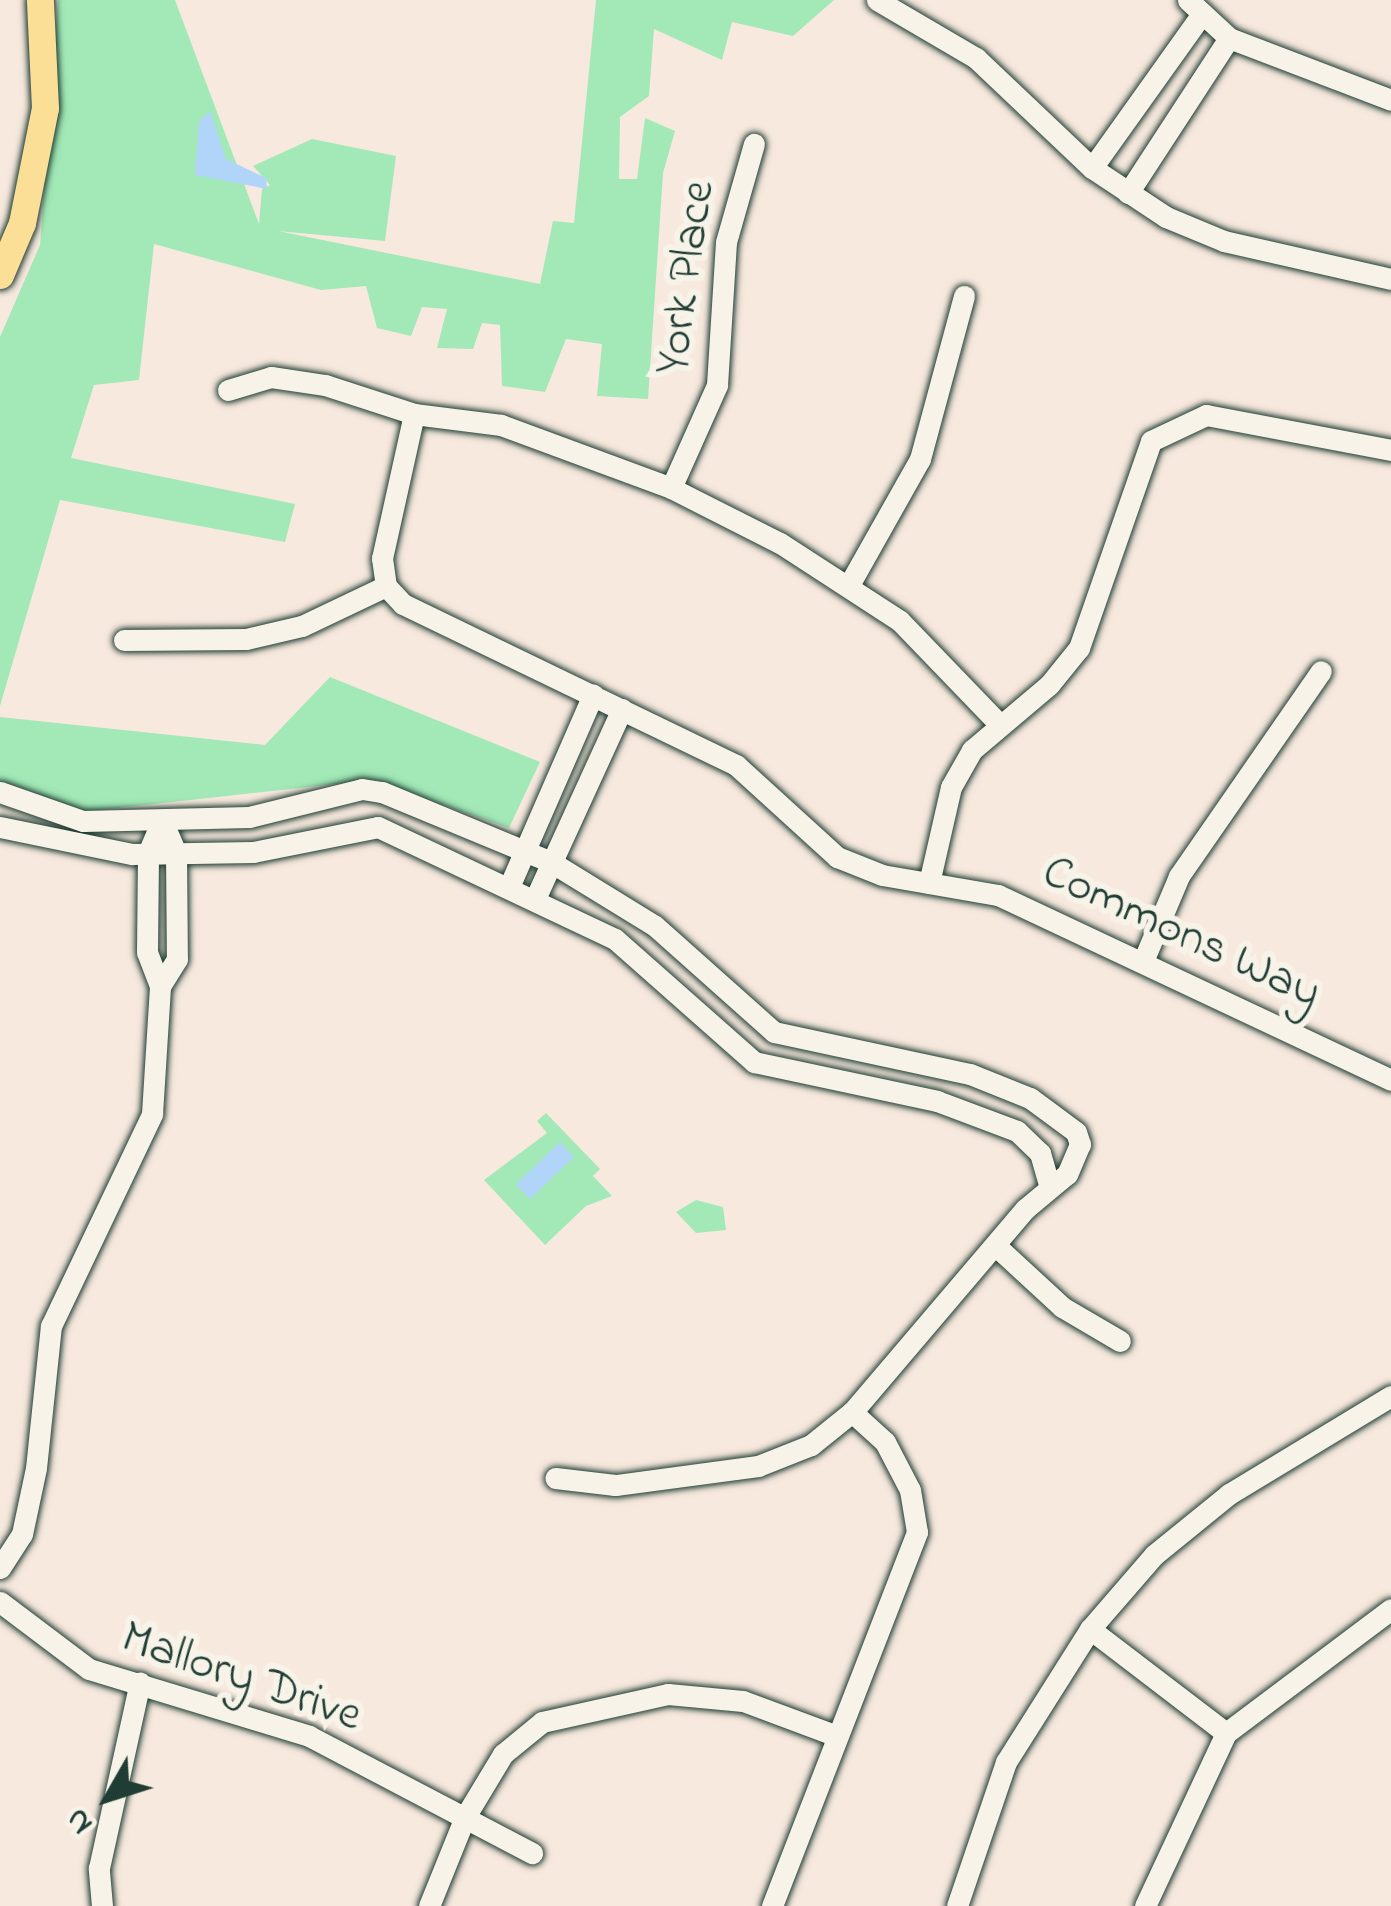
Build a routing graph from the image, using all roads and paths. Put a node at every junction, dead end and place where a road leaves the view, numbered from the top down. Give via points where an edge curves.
1 (40, 0) edge
2 (877, 0) edge
3 (1195, 7) edge
4 (1229, 38) junction
5 (1391, 100) edge
6 (754, 144) dead end
7 (1092, 168) junction
8 (1128, 193) junction
9 (0, 275) edge
10 (1391, 279) edge
11 (964, 296) dead end
12 (228, 390) dead end
13 (414, 414) junction
14 (1391, 450) edge
15 (671, 488) junction
16 (849, 585) junction
17 (386, 586) junction
18 (124, 640) dead end
19 (1321, 671) dead end
20 (593, 695) junction
21 (622, 709) junction
22 (1000, 725) junction
23 (0, 792) edge
24 (162, 820) junction
25 (0, 827) edge
26 (524, 851) junction
27 (176, 853) junction
28 (148, 854) junction
29 (551, 862) junction
30 (929, 884) junction
31 (509, 887) junction
32 (535, 899) junction
33 (1144, 959) junction
34 (695, 962) junction
35 (160, 986) junction
36 (673, 990) junction
37 (750, 1013) junction
38 (728, 1040) junction
39 (1391, 1080) edge
40 (1049, 1184) junction
41 (996, 1246) junction
42 (1120, 1341) dead end
43 (1391, 1396) edge
44 (852, 1412) junction
45 (555, 1478) dead end
46 (0, 1568) edge
47 (0, 1602) edge
48 (1391, 1609) edge
49 (1090, 1629) junction
50 (140, 1682) junction
51 (1226, 1733) junction
52 (837, 1736) junction
53 (465, 1817) junction
54 (532, 1853) dead end
55 (102, 1906) edge
56 (429, 1906) edge
57 (772, 1906) edge
58 (957, 1906) edge
59 (1145, 1906) edge

1 - 9 main road via 45,108 22,223
2 - 7 street via 976,58
3 - 4 street
3 - 7 street
4 - 5 street
4 - 8 street
6 - 15 street, York Place via 726,242 717,385
7 - 8 street
8 - 10 street via 1224,241
11 - 16 street via 920,459
12 - 13 street via 271,377
13 - 15 street via 501,424
13 - 17 street via 382,558
14 - 22 street via 1205,415 1151,441 1078,648 1049,686
15 - 16 street
16 - 22 street via 901,621
17 - 18 street via 302,626 246,639
17 - 20 street, Commons Way via 442,629
19 - 33 street via 1179,876
20 - 21 street, Commons Way
20 - 26 street
21 - 29 street
21 - 30 street, Commons Way via 736,766 837,857
22 - 30 street via 972,750 951,787
23 - 24 street via 83,820
24 - 26 street via 249,817 362,789
24 - 27 street
24 - 28 street
25 - 28 street
26 - 29 street
26 - 31 street
27 - 28 street
27 - 31 street via 253,852 363,826
27 - 35 street via 177,959
28 - 35 street via 147,952
29 - 32 street
29 - 34 street via 655,926
30 - 33 street, Commons Way via 998,895
31 - 32 street
32 - 36 street via 634,951
33 - 39 street, Commons Way
34 - 36 street
34 - 37 street
35 - 46 street via 152,1114 51,1326 32,1490 22,1534
36 - 38 street
37 - 38 street
37 - 40 street via 793,1039 909,1058 1030,1098 1066,1119 1080,1144 1067,1174
38 - 40 street via 774,1071 973,1111 1033,1143
40 - 41 street
41 - 42 street via 1062,1307
41 - 44 street
43 - 49 street via 1229,1494 1154,1555
44 - 45 street via 812,1445 758,1466 615,1485
44 - 52 street via 885,1442 910,1490 917,1532
47 - 50 street, Mallory Drive via 89,1669
48 - 51 street
49 - 51 street
49 - 58 street via 1006,1762
50 - 53 street, Mallory Drive via 308,1736
50 - 55 street via 98,1868
51 - 59 street
52 - 53 street via 743,1701 668,1694 610,1706 542,1723 503,1754
52 - 57 street
53 - 54 street, Mallory Drive
53 - 56 street

